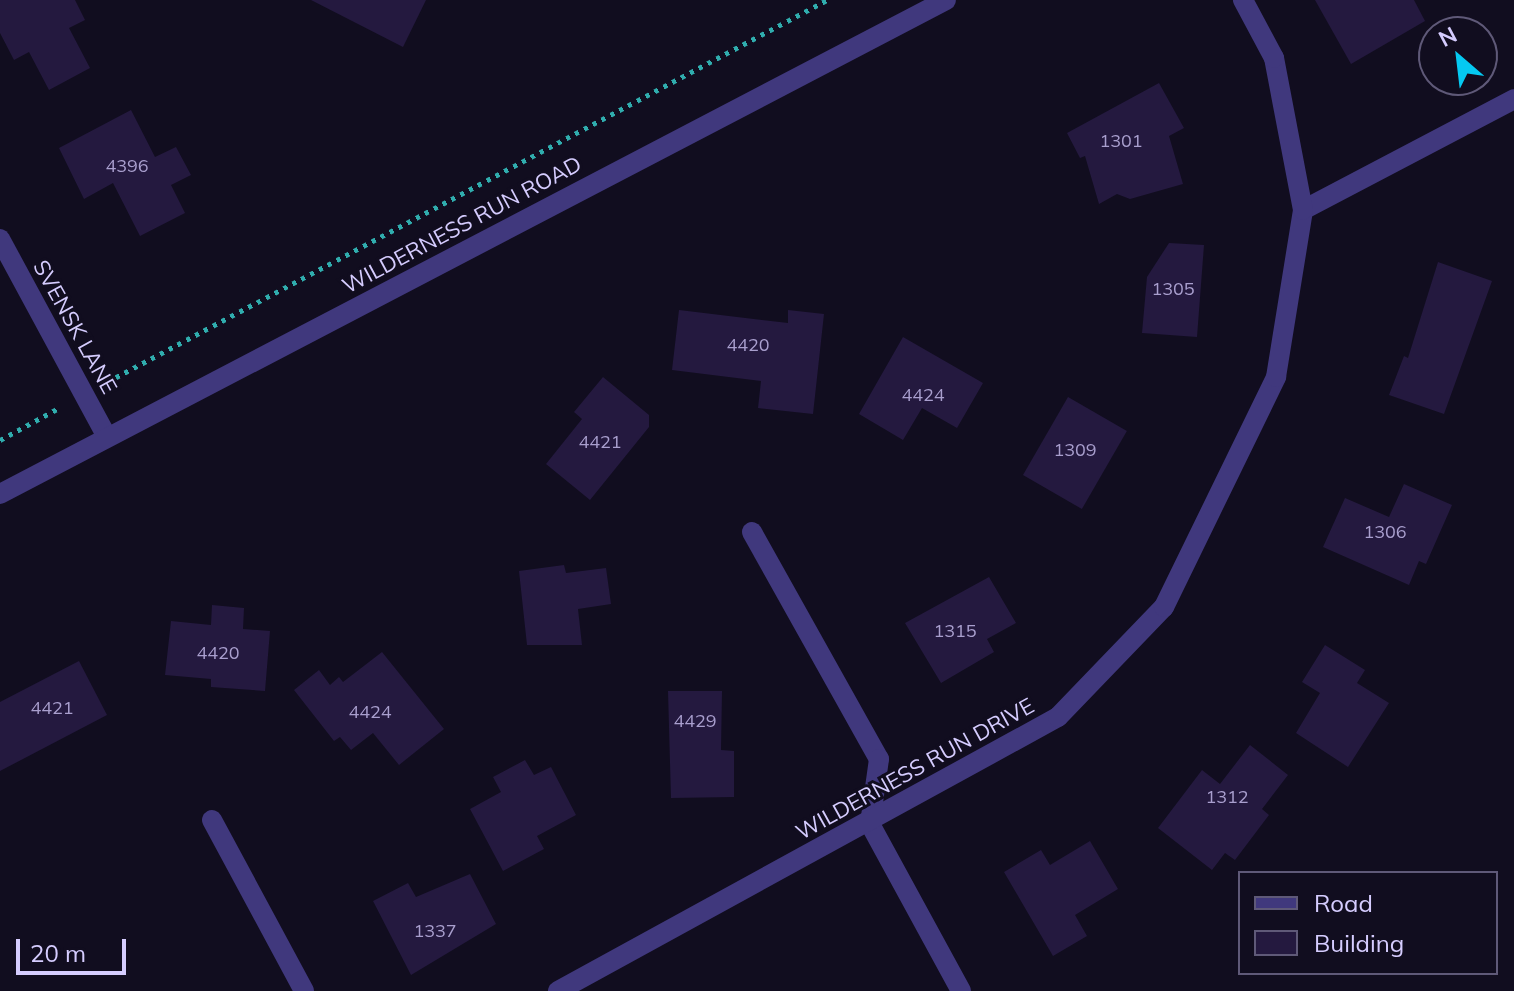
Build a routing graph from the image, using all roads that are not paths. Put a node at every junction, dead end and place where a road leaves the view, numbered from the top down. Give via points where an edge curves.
1 (946, 0) edge
2 (1243, 0) edge
3 (1514, 99) edge
4 (1303, 210) junction
5 (0, 239) edge
6 (107, 437) junction
7 (0, 494) edge
8 (752, 532) dead end
9 (212, 820) dead end
10 (870, 824) junction
11 (304, 991) edge
12 (558, 991) edge
13 (961, 991) edge

1 - 6 street, WILDERNESS RUN ROAD
2 - 4 street, WILDERNESS RUN DRIVE via 1274,58
3 - 4 street
4 - 10 street, WILDERNESS RUN DRIVE via 1276,377 1164,607 1058,717
5 - 6 street, SVENSK LANE
6 - 7 street, WILDERNESS RUN ROAD
8 - 10 street via 879,759
9 - 11 street
10 - 12 street, WILDERNESS RUN DRIVE
10 - 13 street

